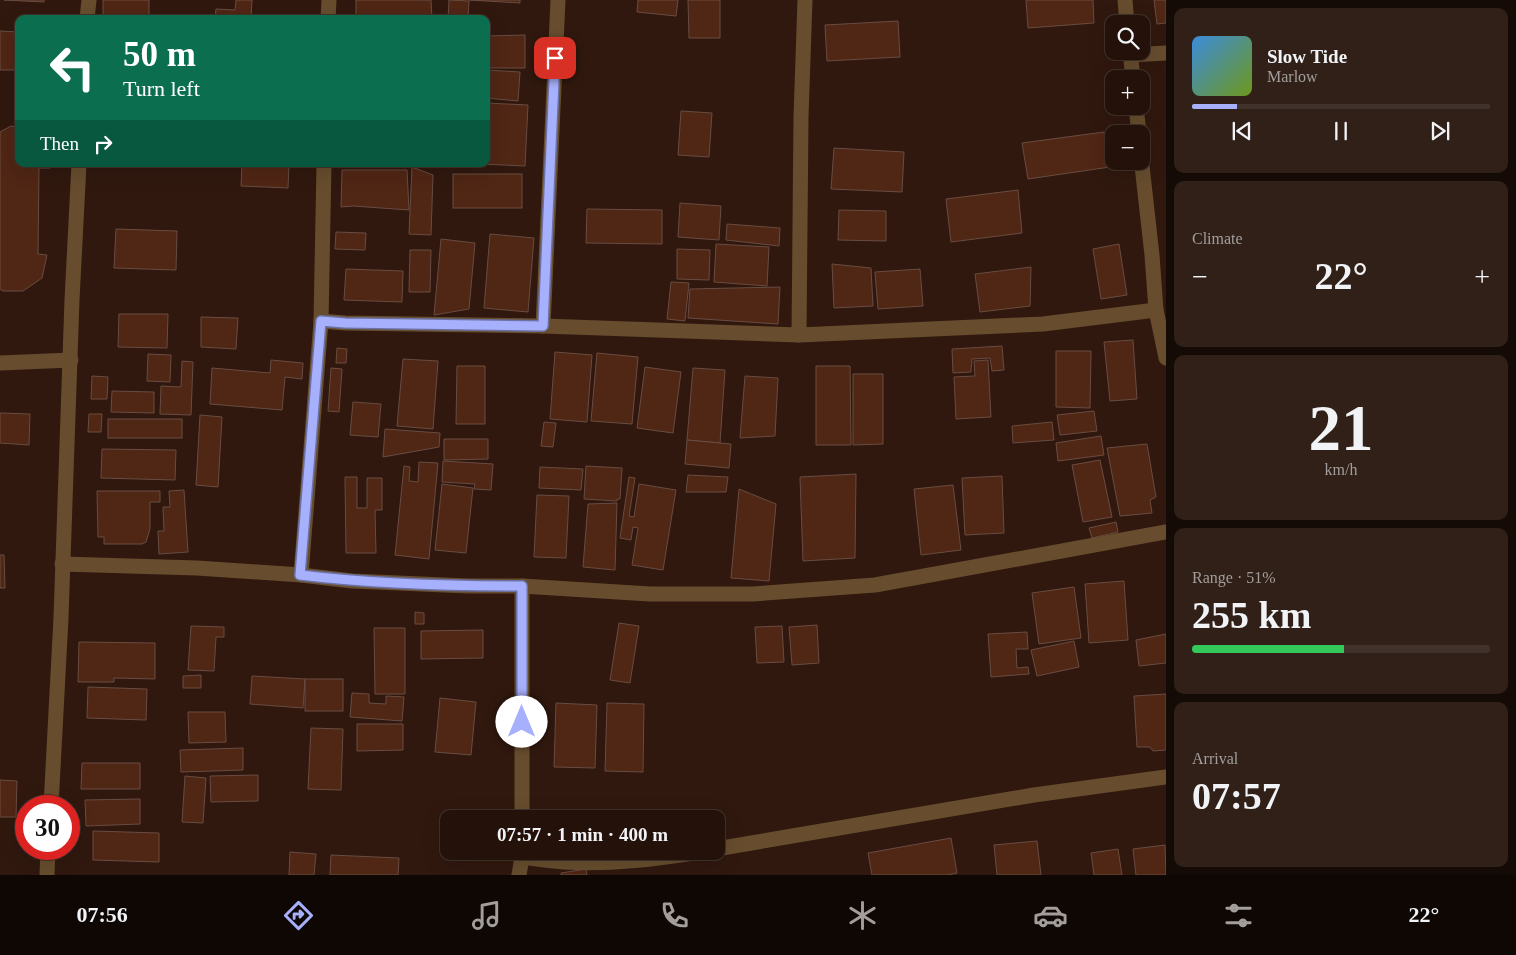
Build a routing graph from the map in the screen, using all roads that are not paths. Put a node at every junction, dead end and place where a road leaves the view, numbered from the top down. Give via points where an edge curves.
1 (88, 0) edge
2 (329, 0) edge
3 (558, 0) edge
4 (805, 0) edge
5 (1124, 0) edge
6 (87, 15) edge
7 (328, 15) edge
8 (1126, 15) edge
9 (1150, 53) edge
10 (1166, 53) edge
11 (79, 167) edge
12 (324, 167) edge
13 (1142, 170) edge
14 (1156, 310) junction
15 (321, 321) junction
16 (543, 326) junction
17 (799, 335) junction
18 (1166, 358) edge
19 (71, 360) junction
20 (0, 363) edge
21 (1166, 532) edge
22 (62, 564) junction
23 (300, 575) junction
24 (522, 586) junction
25 (1166, 777) edge
26 (52, 795) edge
27 (522, 810) edge
28 (725, 847) edge
29 (48, 860) edge
30 (521, 860) edge
31 (554, 860) edge
32 (642, 860) edge
33 (47, 875) edge
34 (519, 875) edge

1 - 6 street
2 - 7 street
3 - 16 street
4 - 17 street via 800,117
5 - 8 street
9 - 10 street
11 - 19 street
12 - 15 street
13 - 14 street
14 - 17 street via 1043,324
14 - 18 street
15 - 16 street
15 - 23 street
16 - 17 street
19 - 20 street
19 - 22 street
21 - 24 street via 876,585 744,594 650,594
22 - 23 street
22 - 26 street
23 - 24 street via 352,582
24 - 27 street
25 - 28 street via 1034,795
29 - 33 street
30 - 34 street
31 - 32 street

